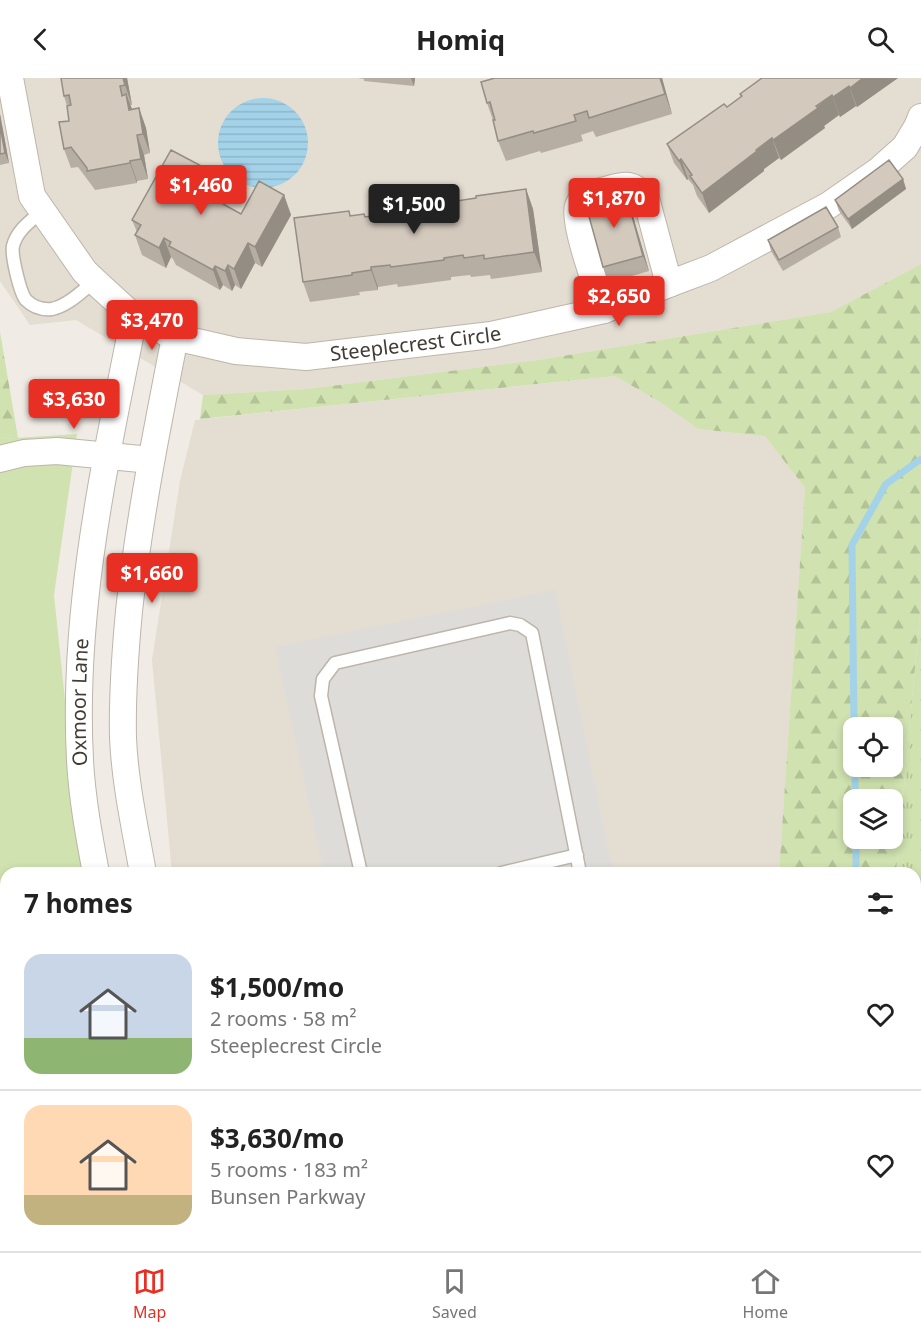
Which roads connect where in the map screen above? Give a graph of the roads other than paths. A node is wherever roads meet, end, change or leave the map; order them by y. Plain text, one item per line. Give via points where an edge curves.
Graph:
1 (10, 78) edge
2 (921, 117) edge
3 (42, 211) junction
4 (95, 281) junction
5 (669, 284) junction
6 (604, 310) junction
7 (134, 317) junction
8 (175, 337) junction
9 (107, 454) junction
10 (0, 459) edge
11 (151, 460) junction
12 (577, 855) junction
13 (95, 867) edge
14 (142, 867) edge
15 (360, 867) edge
16 (526, 867) edge
17 (579, 867) edge

1 - 3 street, Steeplecrest Circle via 32,196
2 - 5 street, Steeplecrest Circle via 905,147 829,204 711,268
3 - 4 street, Steeplecrest Circle
3 - 4 lane via 21,229 12,247 25,299 37,308 52,309
4 - 7 street, Steeplecrest Circle
5 - 6 street, Steeplecrest Circle
5 - 6 street via 646,198 640,190 622,185 592,193 578,206 577,218
6 - 8 street, Steeplecrest Circle via 491,335 306,357 236,351
7 - 8 street, Steeplecrest Circle
7 - 9 street, Oxmoor Lane
8 - 11 street, Oxmoor Lane
9 - 10 street via 40,451
9 - 11 street
9 - 13 street, Oxmoor Lane via 87,577 79,677 83,795
11 - 14 street, Oxmoor Lane via 135,558 123,673 126,775
12 - 15 lane via 532,633 510,623 335,663 323,679 321,696
12 - 16 lane
12 - 17 lane

